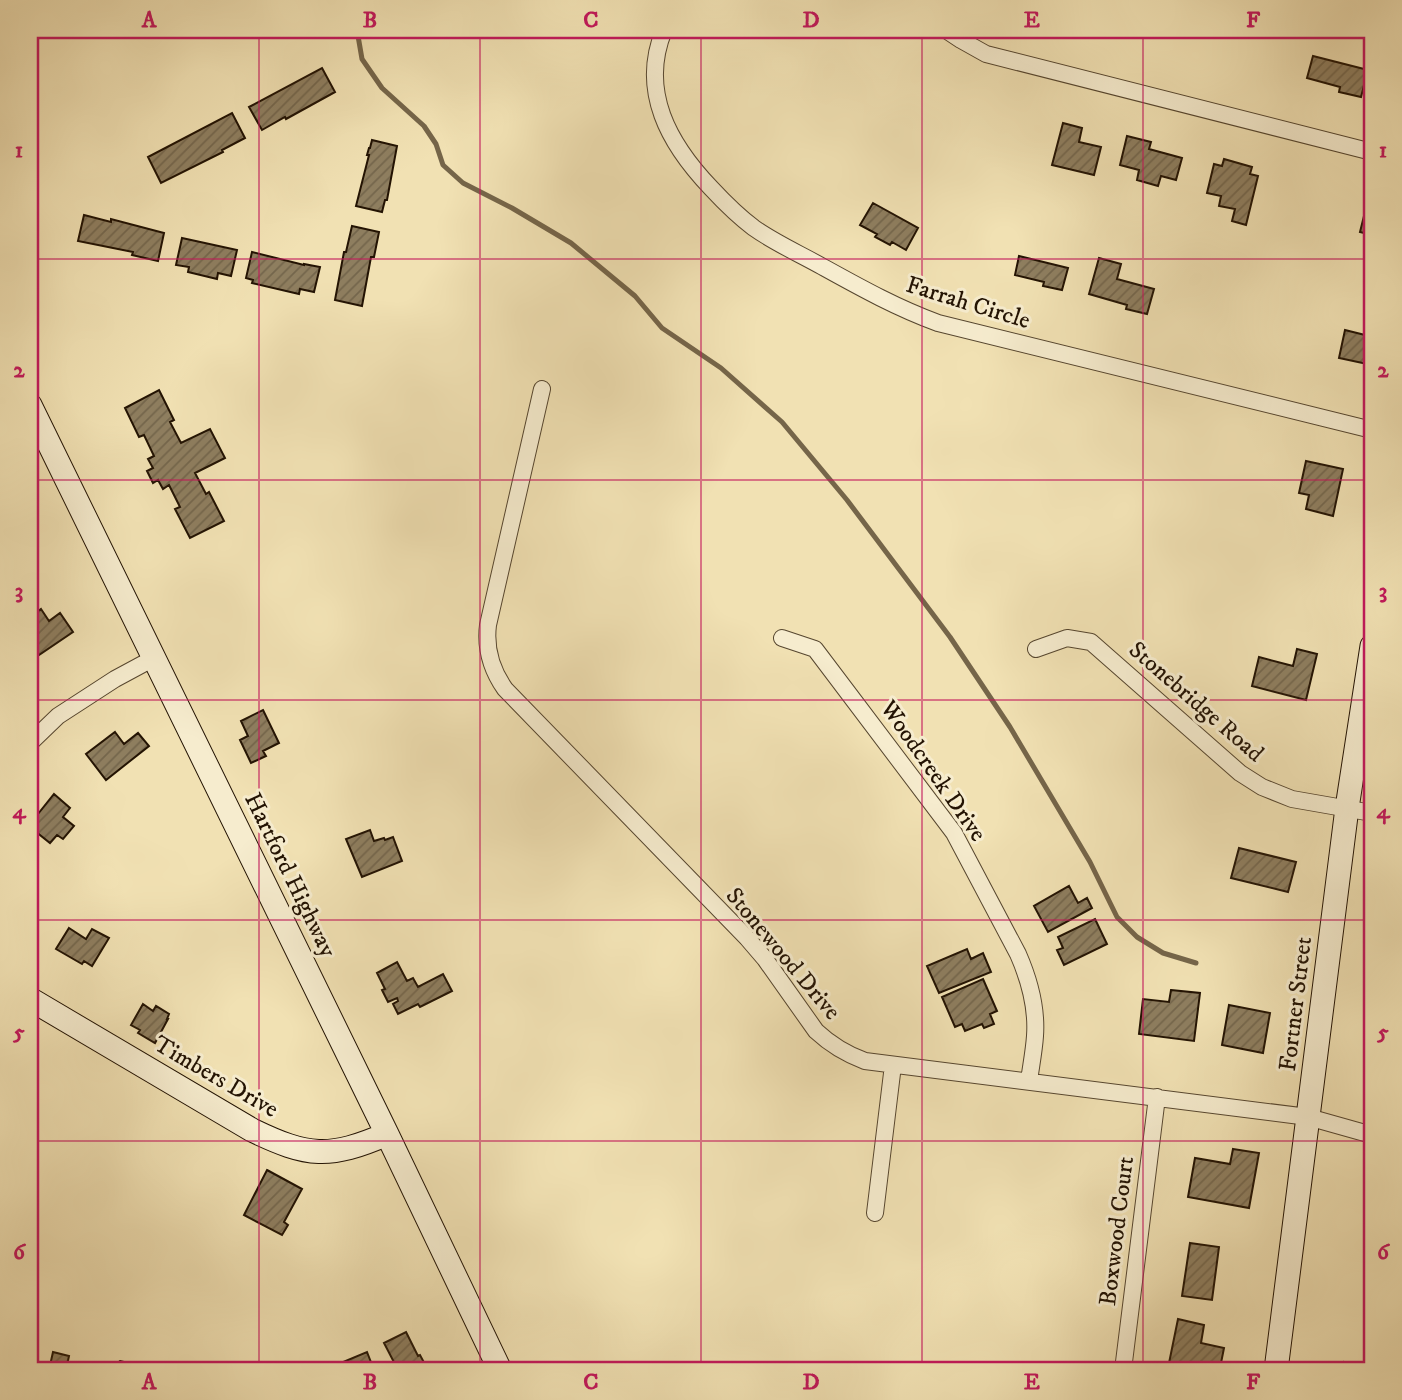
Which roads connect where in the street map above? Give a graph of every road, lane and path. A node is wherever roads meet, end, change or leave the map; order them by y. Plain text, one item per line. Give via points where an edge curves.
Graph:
1 (664, 30) edge
2 (946, 30) edge
3 (1372, 152) edge
4 (542, 389) dead end
5 (30, 405) edge
6 (1372, 430) edge
7 (782, 638) dead end
8 (1372, 646) edge
9 (1036, 649) dead end
10 (154, 658) junction
11 (30, 743) edge
12 (1348, 808) junction
13 (1372, 813) edge
14 (30, 999) edge
15 (893, 1065) junction
16 (1029, 1081) junction
17 (1157, 1097) junction
18 (1308, 1117) junction
19 (387, 1134) junction
20 (1372, 1135) edge
21 (875, 1213) dead end
22 (500, 1370) edge
23 (1123, 1370) edge
24 (1276, 1370) edge

1 - 6 street, Farrah Circle via 656,56 655,89 672,138 691,167 754,228 865,291 938,323
2 - 3 street via 986,54
4 - 15 street, Stonewood Drive via 488,625 493,670 505,689 756,949 816,1031 851,1056
5 - 10 street, Hartford Highway
7 - 16 street, Woodcreek Drive via 815,649 954,833 1027,975 1036,1034
8 - 12 street, Fortner Street
9 - 12 street, Stonebridge Road via 1067,638 1091,642 1240,773 1292,799
10 - 11 street via 58,716
10 - 19 street, Hartford Highway
12 - 13 street, Stonebridge Road
12 - 18 street, Fortner Street
14 - 19 street, Timbers Drive via 281,1144 323,1152 344,1150
15 - 16 street, Stonewood Drive
15 - 21 street
16 - 17 street, Stonewood Drive
17 - 18 street, Stonewood Drive
17 - 23 street, Boxwood Court
18 - 20 street, Stonewood Drive
18 - 24 street, Fortner Street
19 - 22 street, Hartford Highway

